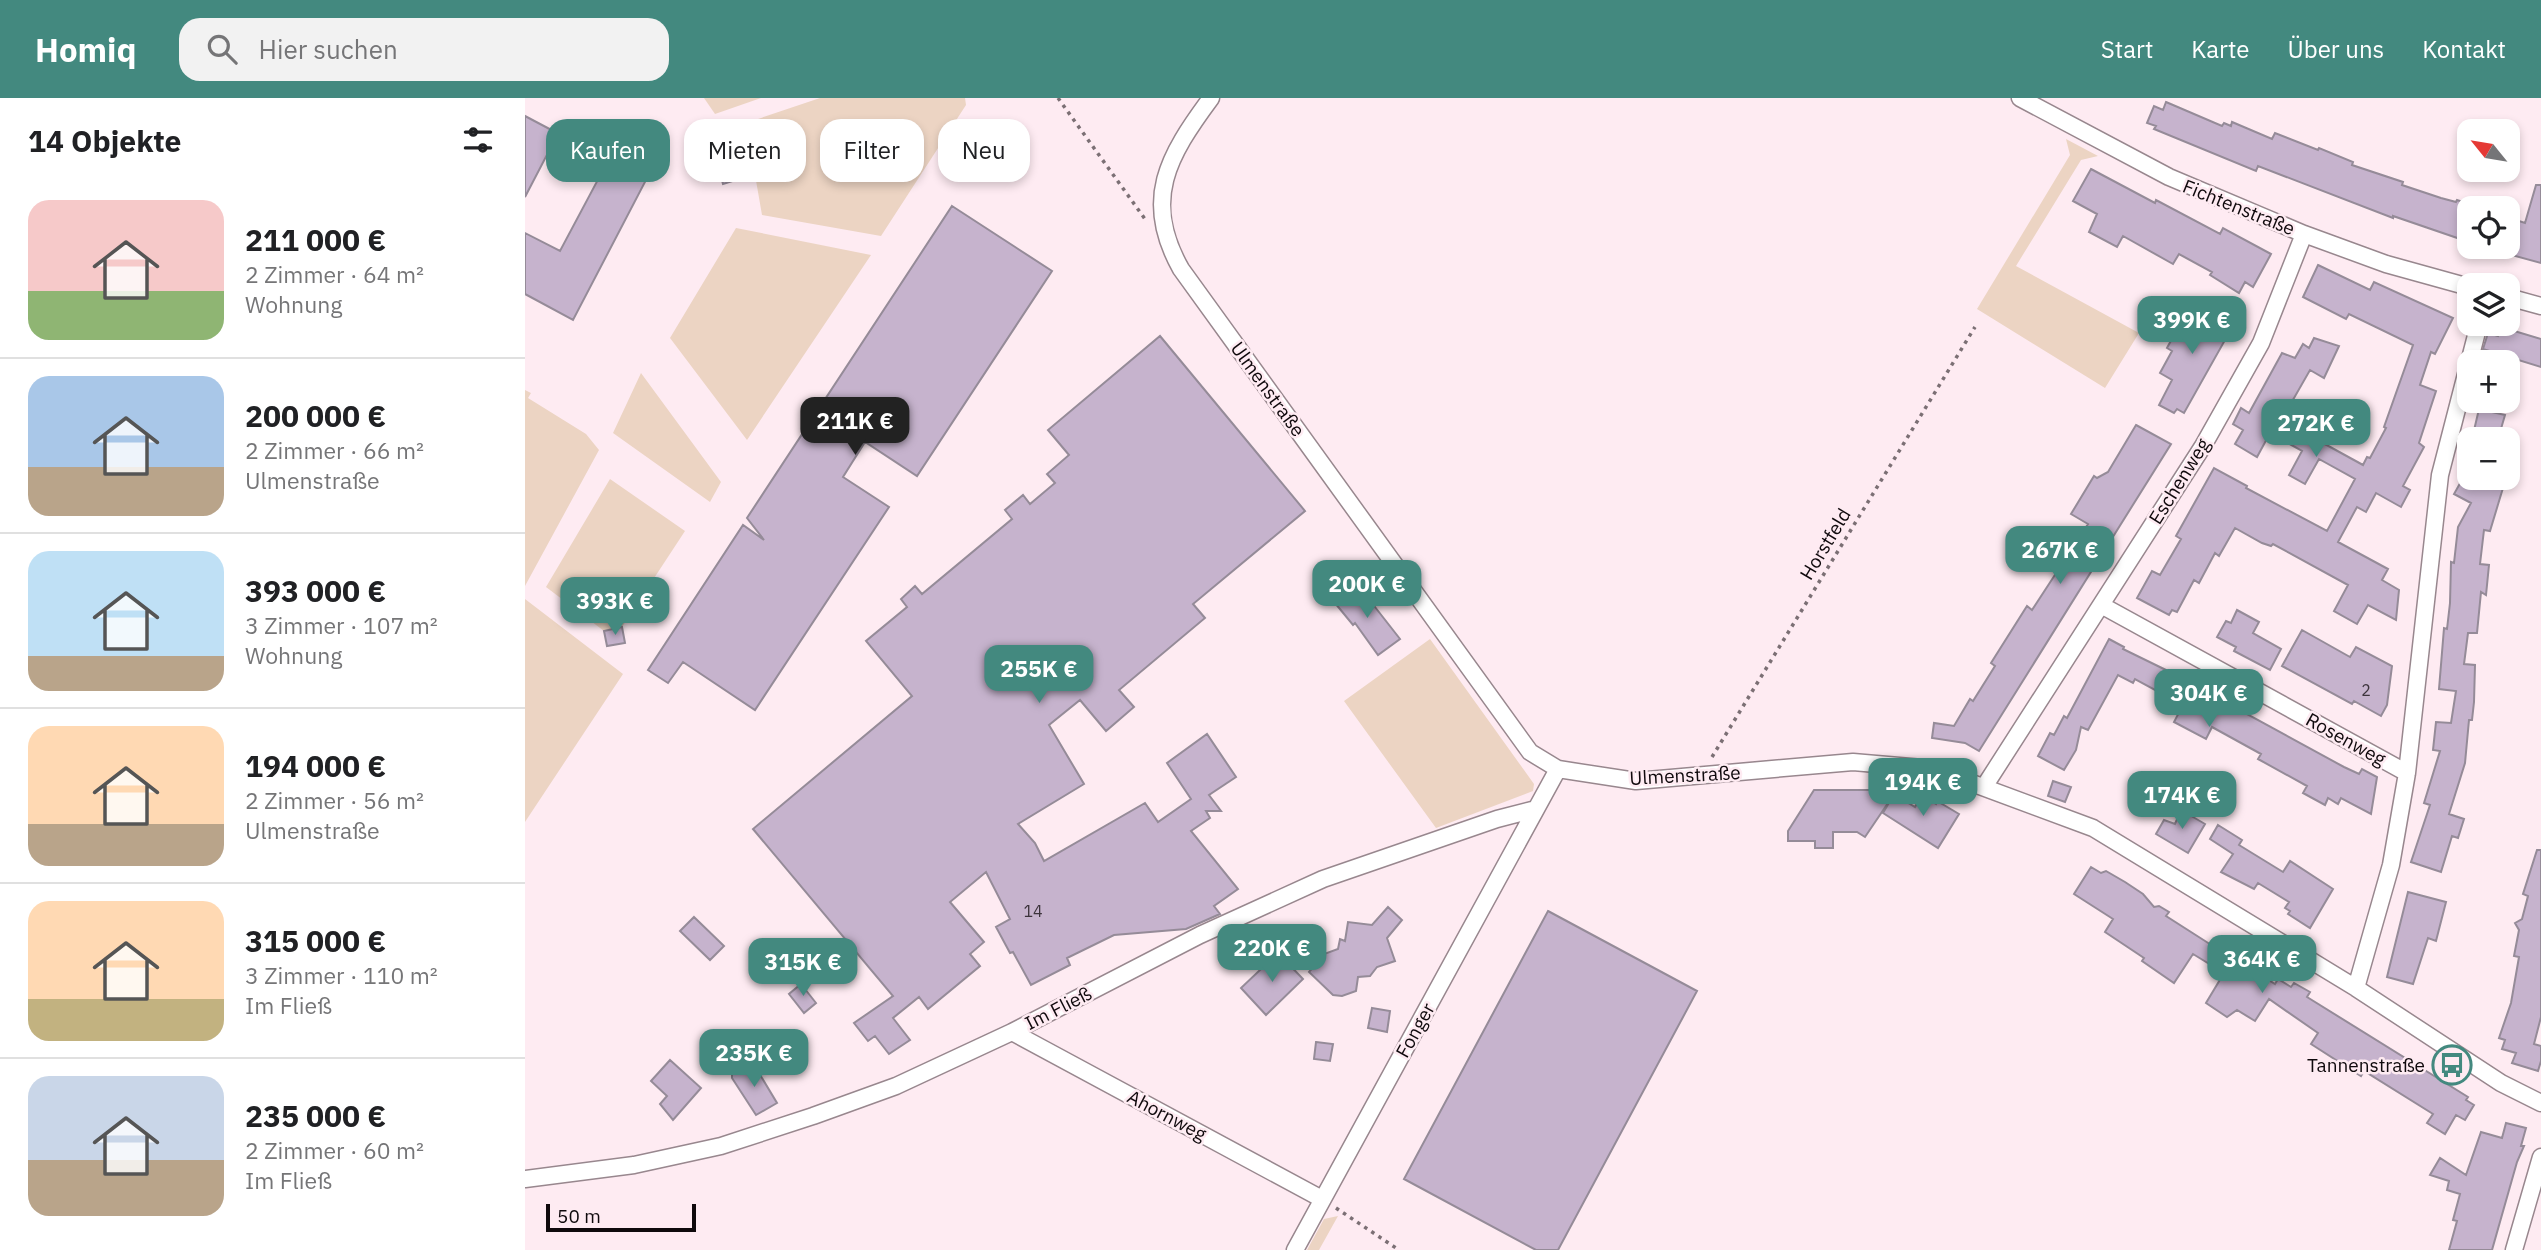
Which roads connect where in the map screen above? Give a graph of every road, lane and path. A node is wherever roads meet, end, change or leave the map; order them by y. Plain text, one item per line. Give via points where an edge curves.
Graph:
1 (1058, 98) edge
2 (1211, 98) edge
3 (2020, 98) edge
4 (1152, 228) dead end
5 (2304, 233) junction
6 (2457, 284) edge
7 (2520, 300) edge
8 (2541, 306) edge
9 (1975, 327) dead end
10 (2476, 336) edge
11 (2101, 605) junction
12 (1558, 769) junction
13 (2407, 773) junction
14 (1700, 777) junction
15 (1984, 787) junction
16 (1537, 810) junction
17 (2356, 988) junction
18 (1012, 1032) junction
19 (2541, 1103) edge
20 (2541, 1157) edge
21 (525, 1179) edge
22 (1322, 1199) junction
23 (1295, 1250) edge
24 (1399, 1250) edge
25 (2514, 1250) edge

1 - 4 path
2 - 12 street, Ulmenstraße via 1181,144 1163,188 1161,217 1173,254 1530,752
3 - 5 street, Fichtenstraße via 2169,177
5 - 6 street, Fichtenstraße via 2386,264
5 - 11 street, Eschenweg via 2261,343 2203,446
7 - 8 street
9 - 14 path, Horstfeld
10 - 13 street via 2440,475
11 - 13 street, Rosenweg
11 - 15 street, Eschenweg
12 - 14 street, Ulmenstraße via 1636,781
12 - 16 street
13 - 17 street via 2391,865
14 - 15 street, Ulmenstraße via 1853,762 1934,769
15 - 17 street, Ulmenstraße via 2093,828
16 - 18 street, Im Fließ via 1497,819 1323,879 1200,935
16 - 22 street, Fonger
17 - 19 street, Ulmenstraße via 2501,1083
18 - 21 street, Im Fließ via 896,1086 721,1146 634,1165
18 - 22 street, Ahornweg
20 - 25 street
22 - 23 street, Fonger
22 - 24 path

